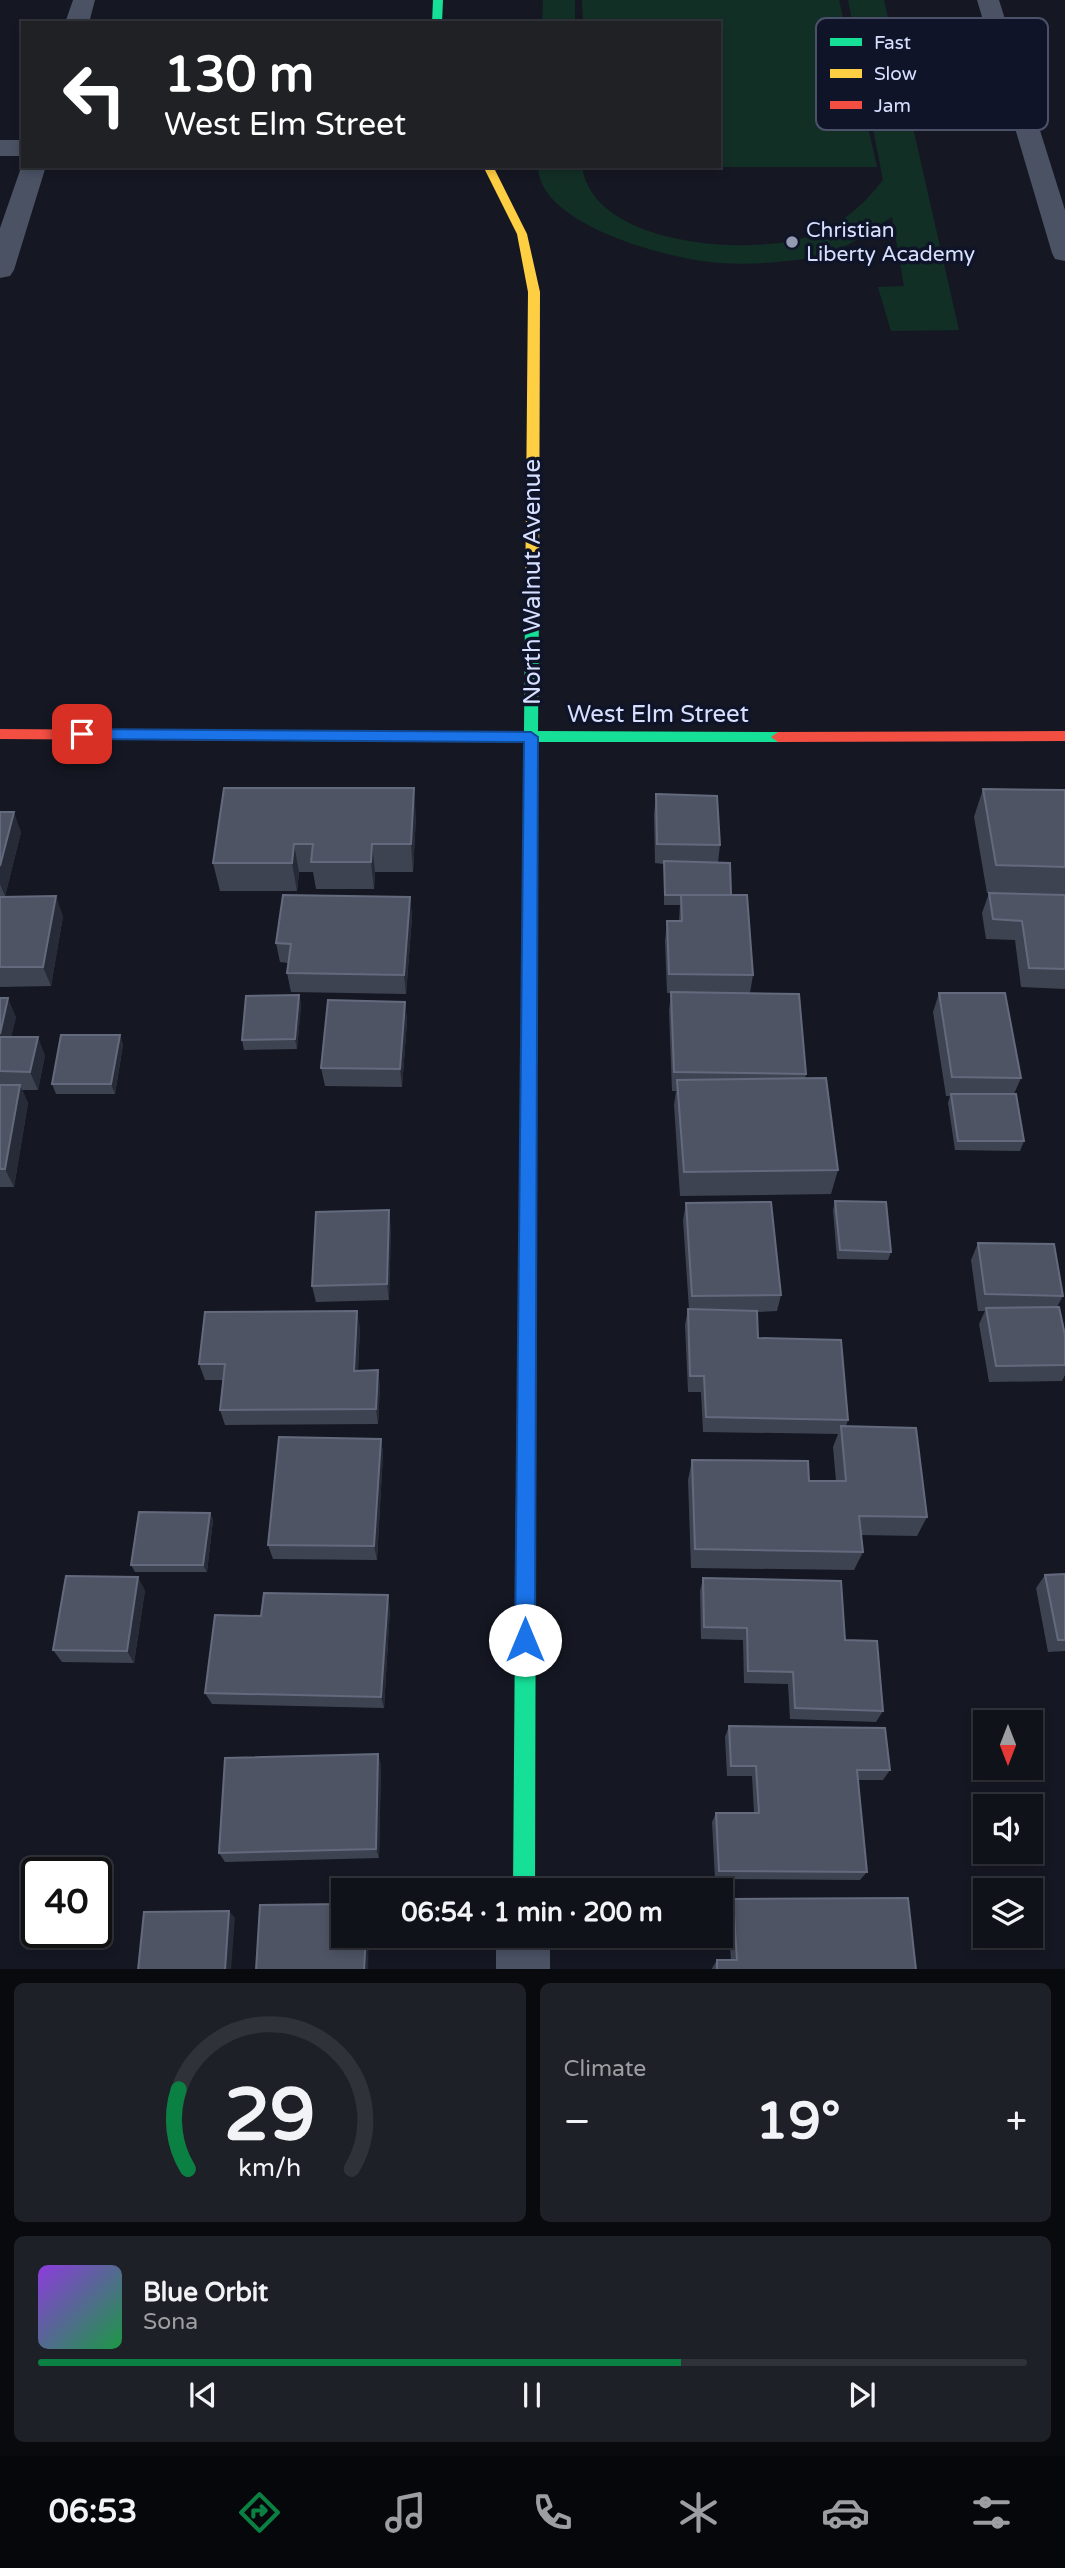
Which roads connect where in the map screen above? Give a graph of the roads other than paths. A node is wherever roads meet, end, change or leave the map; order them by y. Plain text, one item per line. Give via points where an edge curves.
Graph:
1 (84, 0) edge
2 (438, 0) edge
3 (988, 0) edge
4 (995, 18) edge
5 (78, 21) edge
6 (437, 21) edge
7 (1037, 130) edge
8 (0, 148) edge
9 (21, 148) edge
10 (32, 168) edge
11 (489, 168) edge
12 (1065, 253) edge
13 (0, 271) edge
14 (0, 734) edge
15 (1065, 736) edge
16 (531, 737) junction
17 (524, 1878) edge
18 (523, 1948) edge
19 (523, 1969) edge

1 - 5 street
2 - 6 street
3 - 4 street
7 - 12 street
8 - 9 street
10 - 13 street
11 - 16 street, North Walnut Avenue via 522,234 534,292
14 - 16 street, West Elm Street
15 - 16 street, West Elm Street
16 - 17 street, North Walnut Avenue
18 - 19 street

